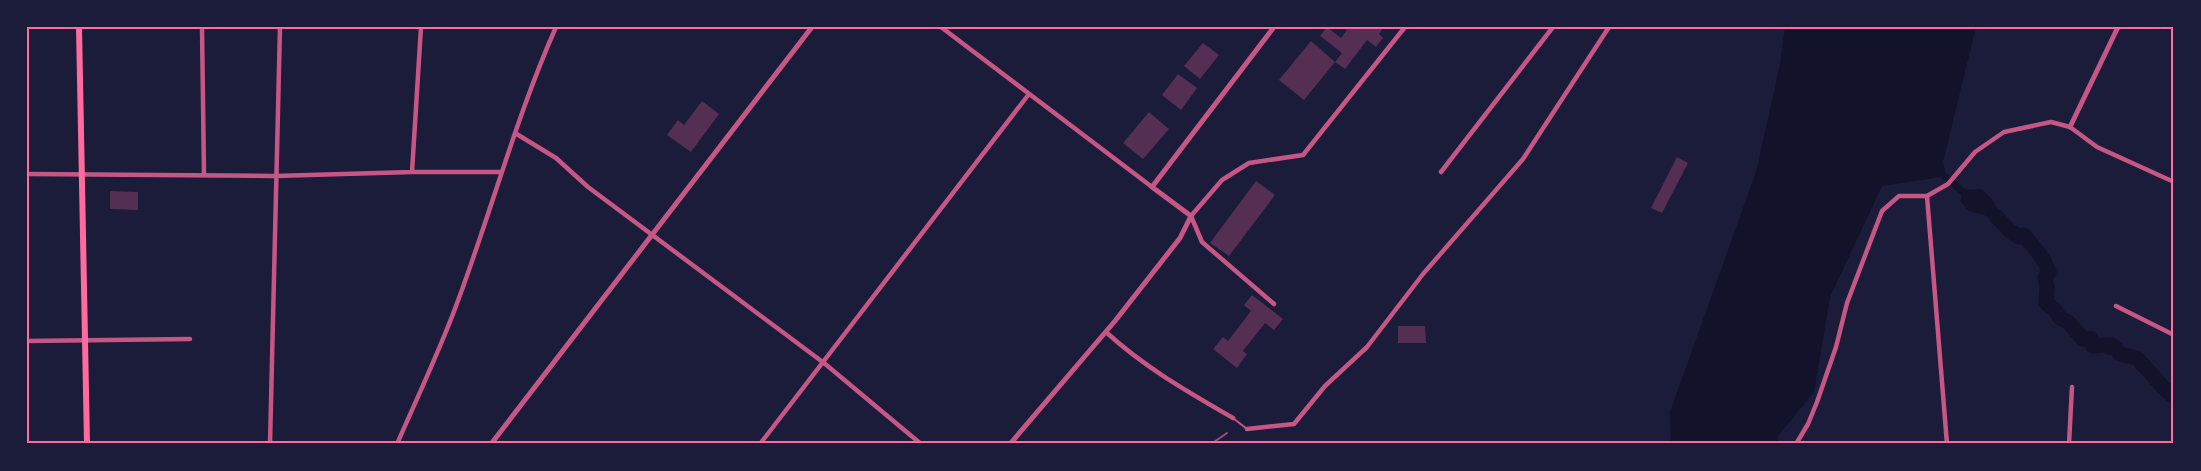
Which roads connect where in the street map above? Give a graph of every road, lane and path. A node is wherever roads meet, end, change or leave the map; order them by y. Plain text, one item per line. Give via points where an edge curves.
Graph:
1 (79, 27) edge
2 (202, 27) edge
3 (280, 27) edge
4 (421, 27) edge
5 (556, 27) edge
6 (812, 27) edge
7 (941, 27) edge
8 (1274, 27) edge
9 (1405, 27) edge
10 (1553, 27) edge
11 (1608, 27) edge
12 (2118, 27) edge
13 (1029, 94) junction
14 (2070, 127) junction
15 (515, 133) junction
16 (412, 172) junction
17 (501, 172) junction
18 (1442, 172) dead end
19 (27, 174) edge
20 (82, 176) junction
21 (204, 176) junction
22 (275, 176) junction
23 (2174, 182) edge
24 (1152, 187) junction
25 (1927, 196) junction
26 (1191, 216) junction
27 (654, 234) junction
28 (1274, 304) dead end
29 (2116, 306) dead end
30 (1106, 332) junction
31 (2174, 334) edge
32 (190, 339) dead end
33 (27, 340) edge
34 (86, 340) junction
35 (824, 363) junction
36 (2072, 387) dead end
37 (1233, 418) joint
38 (1247, 429) joint
39 (87, 444) edge
40 (270, 444) edge
41 (397, 444) edge
42 (491, 444) edge
43 (760, 444) edge
44 (921, 444) edge
45 (1010, 444) edge
46 (1796, 444) edge
47 (1947, 444) edge
48 (2069, 444) edge

1 - 20 main road
2 - 21 street
3 - 22 street
4 - 16 street
5 - 15 street
6 - 27 street
7 - 13 street
8 - 24 street
9 - 26 street via 1303,155 1249,163 1222,180
10 - 18 street
11 - 38 street via 1523,159 1367,347 1325,386 1294,424
12 - 14 street
13 - 24 street
13 - 35 street
14 - 23 street via 2097,147
14 - 25 street via 2051,122 2004,132 1975,152 1947,184
15 - 17 street
15 - 27 street via 556,158 588,187
16 - 17 street
16 - 22 street
17 - 41 street via 456,306
19 - 20 street
20 - 21 street
20 - 34 main road
21 - 22 street
22 - 40 street
24 - 26 street
25 - 46 street via 1899,196 1882,211 1847,303 1817,402
25 - 47 street
26 - 28 street via 1202,242
26 - 30 street via 1180,238
27 - 35 street
27 - 42 street
29 - 31 street
30 - 37 street via 1168,380
30 - 45 street
32 - 34 street
33 - 34 street
34 - 39 main road
35 - 43 street
35 - 44 street
36 - 48 street
37 - 38 lane

